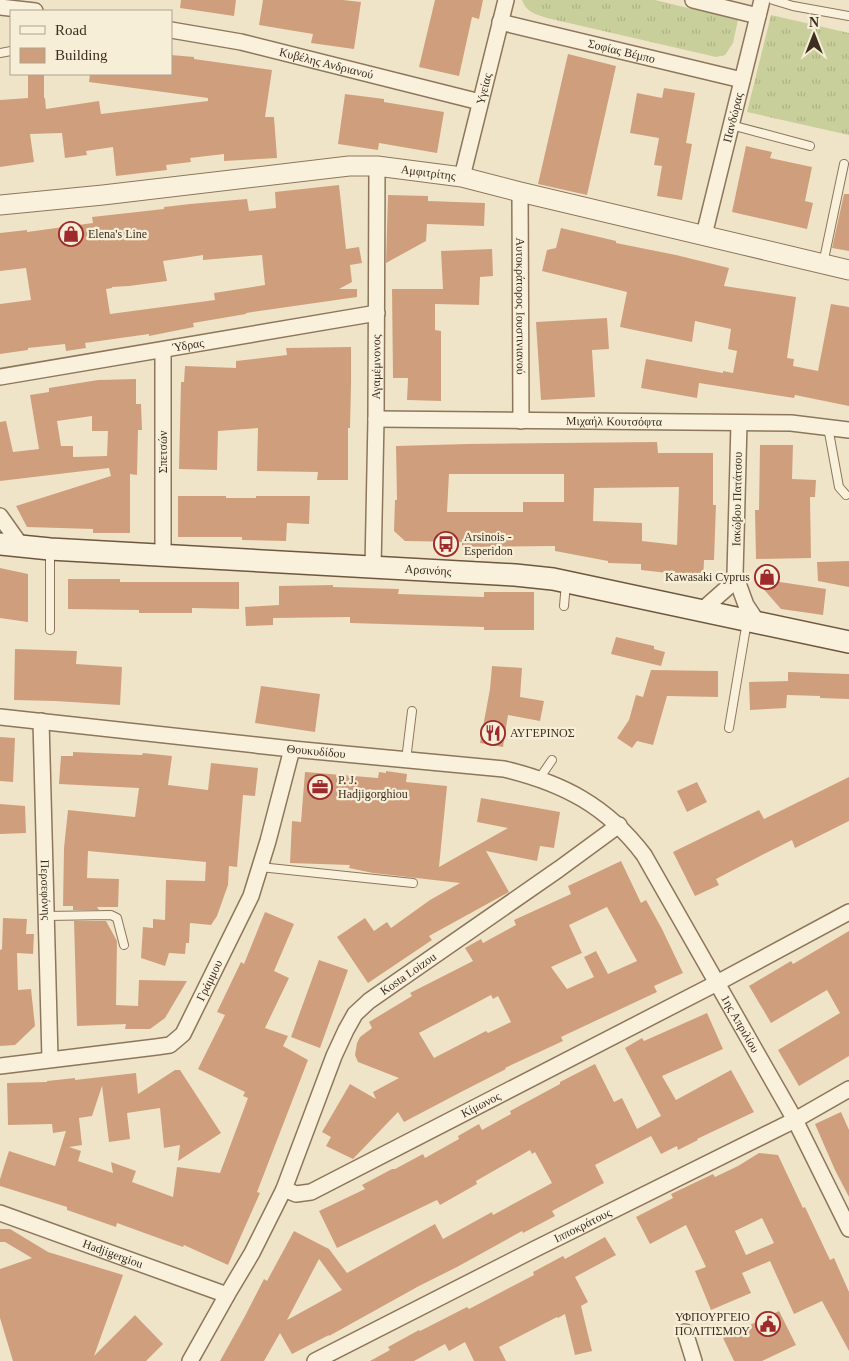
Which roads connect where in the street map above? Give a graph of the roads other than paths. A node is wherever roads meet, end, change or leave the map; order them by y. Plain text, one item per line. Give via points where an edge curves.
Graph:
1 (506, 0) edge
2 (693, 0) edge
3 (762, 0) edge
4 (772, 0) edge
5 (0, 7) edge
6 (26, 10) edge
7 (758, 16) junction
8 (849, 16) edge
9 (500, 22) junction
10 (172, 30) edge
11 (742, 80) junction
12 (480, 102) junction
13 (731, 125) junction
14 (810, 146) dead end
15 (844, 164) dead end
16 (377, 166) junction
17 (462, 176) junction
18 (520, 192) junction
19 (0, 204) edge
20 (704, 235) junction
21 (823, 264) junction
22 (849, 270) edge
23 (377, 313) junction
24 (163, 350) junction
25 (0, 377) edge
26 (376, 419) junction
27 (521, 420) junction
28 (739, 422) junction
29 (828, 427) junction
30 (849, 430) edge
31 (846, 495) dead end
32 (0, 516) edge
33 (0, 544) edge
34 (22, 546) junction
35 (50, 549) junction
36 (163, 555) junction
37 (373, 568) junction
38 (735, 576) junction
39 (566, 581) junction
40 (564, 606) dead end
41 (701, 611) junction
42 (752, 622) junction
43 (50, 630) dead end
44 (849, 642) edge
45 (412, 711) dead end
46 (0, 717) edge
47 (41, 721) junction
48 (729, 728) dead end
49 (292, 748) junction
50 (406, 760) junction
51 (552, 760) dead end
52 (539, 779) junction
53 (619, 825) junction
54 (260, 867) junction
55 (413, 883) dead end
56 (849, 912) edge
57 (46, 916) junction
58 (124, 946) dead end
59 (717, 983) junction
60 (50, 1059) junction
61 (0, 1066) edge
62 (849, 1090) edge
63 (795, 1120) junction
64 (284, 1189) junction
65 (0, 1213) edge
66 (849, 1229) edge
67 (227, 1295) junction
68 (685, 1332) dead end
69 (190, 1361) edge
70 (315, 1361) edge
71 (694, 1361) edge

1 - 9 street, Υγείας
2 - 7 street
3 - 7 street, Πανδώρας
4 - 8 lane
5 - 6 street
7 - 11 street, Πανδώρας
9 - 11 street, Σοφίας Βέμπο
9 - 12 street, Υγείας
10 - 12 street, Κυβέλης Ανδριανού via 241,42
11 - 13 street, Πανδώρας
12 - 17 street, Υγείας
13 - 14 lane
13 - 20 street, Πανδώρας
15 - 21 lane
16 - 17 street, Αμφιτρίτης
16 - 19 street, Αμφιτρίτης via 349,166
16 - 23 street, Αγαμέμνονος
17 - 18 street, Αμφιτρίτης
18 - 20 street, Αμφιτρίτης
18 - 27 street, Αυτοκράτορος Ιουστινιανού
20 - 21 street, Αμφιτρίτης
21 - 22 street, Αμφιτρίτης
23 - 24 street, Ύδρας
23 - 26 street, Αγαμέμνονος
24 - 25 street, Ύδρας
24 - 36 street, Σπετσών
26 - 27 street, Μιχαήλ Κουτσόφτα
26 - 37 street, Αγαμέμνονος
27 - 28 street, Μιχαήλ Κουτσόφτα
28 - 29 street, Μιχαήλ Κουτσόφτα
28 - 38 street, Ιακώβου Πατάτσου
29 - 30 street, Μιχαήλ Κουτσόφτα
29 - 31 lane via 839,487
32 - 34 street
33 - 34 main road, Αρσινόης
34 - 35 main road, Αρσινόης
35 - 36 main road, Αρσινόης
35 - 43 lane
36 - 37 main road, Αρσινόης
37 - 39 main road, Αρσινόης via 515,575
38 - 41 street via 727,588
38 - 42 street, Ιακώβου Πατάτσου
39 - 40 lane
39 - 41 main road, Αρσινόης
41 - 42 main road, Αρσινόης
42 - 44 main road, Αρσινόης
42 - 48 lane
45 - 50 lane
46 - 47 street, Θουκυδίδου
47 - 49 street, Θουκυδίδου
47 - 57 street, Περσεφόνης
49 - 50 street, Θουκυδίδου
49 - 54 street, Γράμμου
50 - 52 street, Θουκυδίδου via 504,769
51 - 52 lane
52 - 53 street, Θουκυδίδου via 591,803
53 - 59 street, 1ης Απριλίου via 644,855
53 - 64 street, Kosta Loizou via 355,1014 334,1056
54 - 55 lane
54 - 60 street, Γράμμου via 251,896 183,1034 170,1045
56 - 59 street, Κίμωνος
57 - 58 lane via 111,915 117,918
57 - 60 street, Περσεφόνης
59 - 63 street, 1ης Απριλίου
59 - 64 street, Κίμωνος via 310,1192 296,1194
60 - 61 street, Γράμμου
62 - 63 street, Ιπποκράτους
63 - 66 street, 1ης Απριλίου
63 - 70 street, Ιπποκράτους
64 - 67 street
65 - 67 street, Hadjigergiou
67 - 69 street
68 - 71 street

